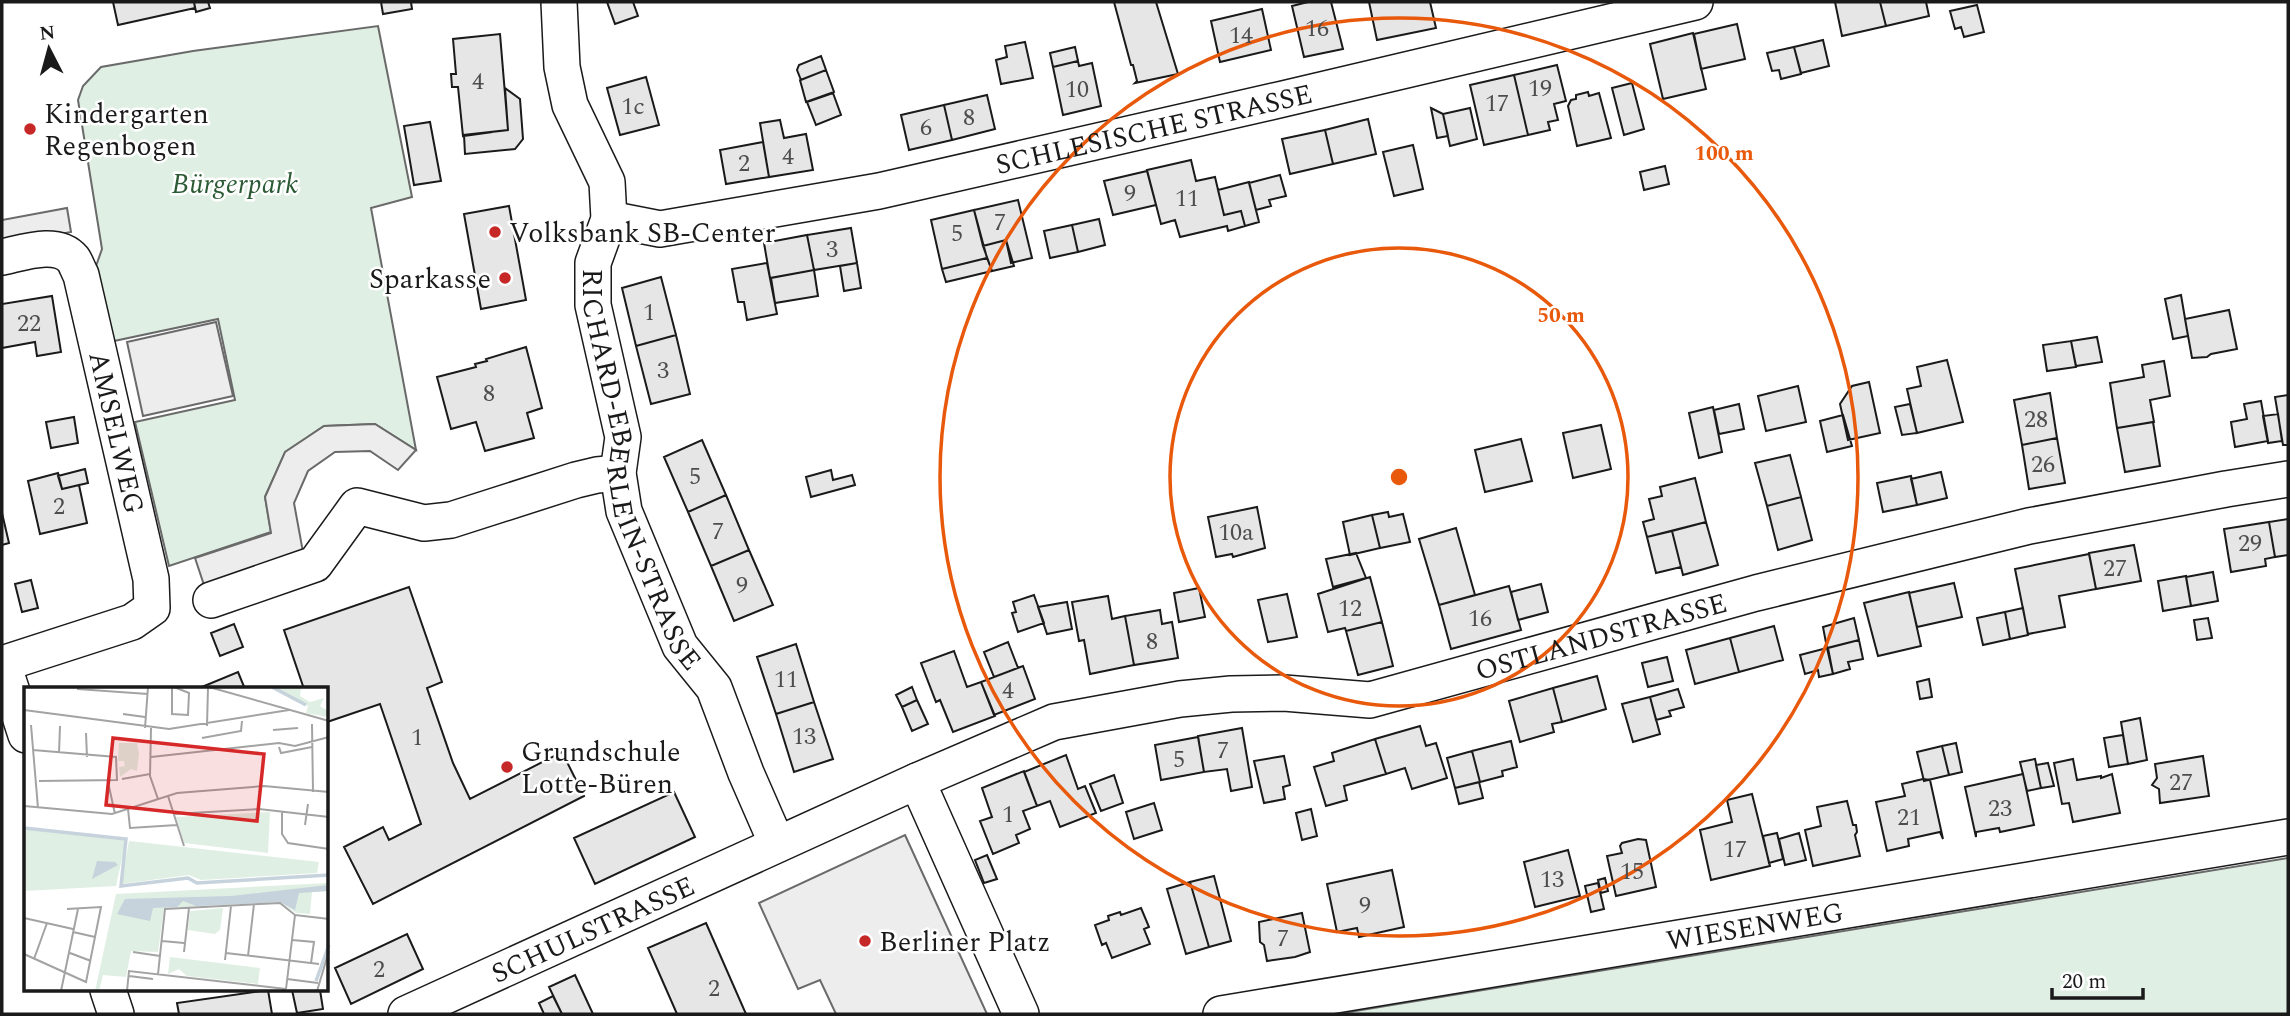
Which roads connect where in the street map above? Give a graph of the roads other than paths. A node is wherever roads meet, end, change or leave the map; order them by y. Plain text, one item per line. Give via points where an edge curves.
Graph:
1 (559, 2) edge
2 (1695, 2) edge
3 (609, 219) junction
4 (2, 257) edge
5 (618, 473) junction
6 (2288, 480) edge
7 (211, 600) dead end
8 (3, 664) edge
9 (24, 729) edge
10 (917, 781) junction
11 (2288, 837) edge
12 (777, 844) junction
13 (109, 992) edge
14 (116, 1014) edge
15 (406, 1014) edge
16 (1021, 1014) edge
17 (1221, 1014) edge

1 - 3 street, RICHARD-EBERLEIN-STRASSE via 562,67 570,105 607,182
2 - 3 street, SCHLESISCHE STRASSE via 878,191 660,229
3 - 5 street, RICHARD-EBERLEIN-STRASSE via 593,263 593,305 623,437
4 - 8 street, AMSELWEG via 58,250 73,259 80,275 151,579 152,608 132,622
5 - 7 street via 576,480 451,520 424,523 356,506 315,564
5 - 12 street, RICHARD-EBERLEIN-STRASSE via 624,511 680,646 714,688
6 - 10 street, OSTLANDSTRASSE via 2029,526 1756,593 1370,700 1231,694 1054,722
8 - 9 street
10 - 12 street
10 - 16 street
11 - 17 street, WIESENWEG
12 - 15 street, SCHULSTRASSE
13 - 14 street

